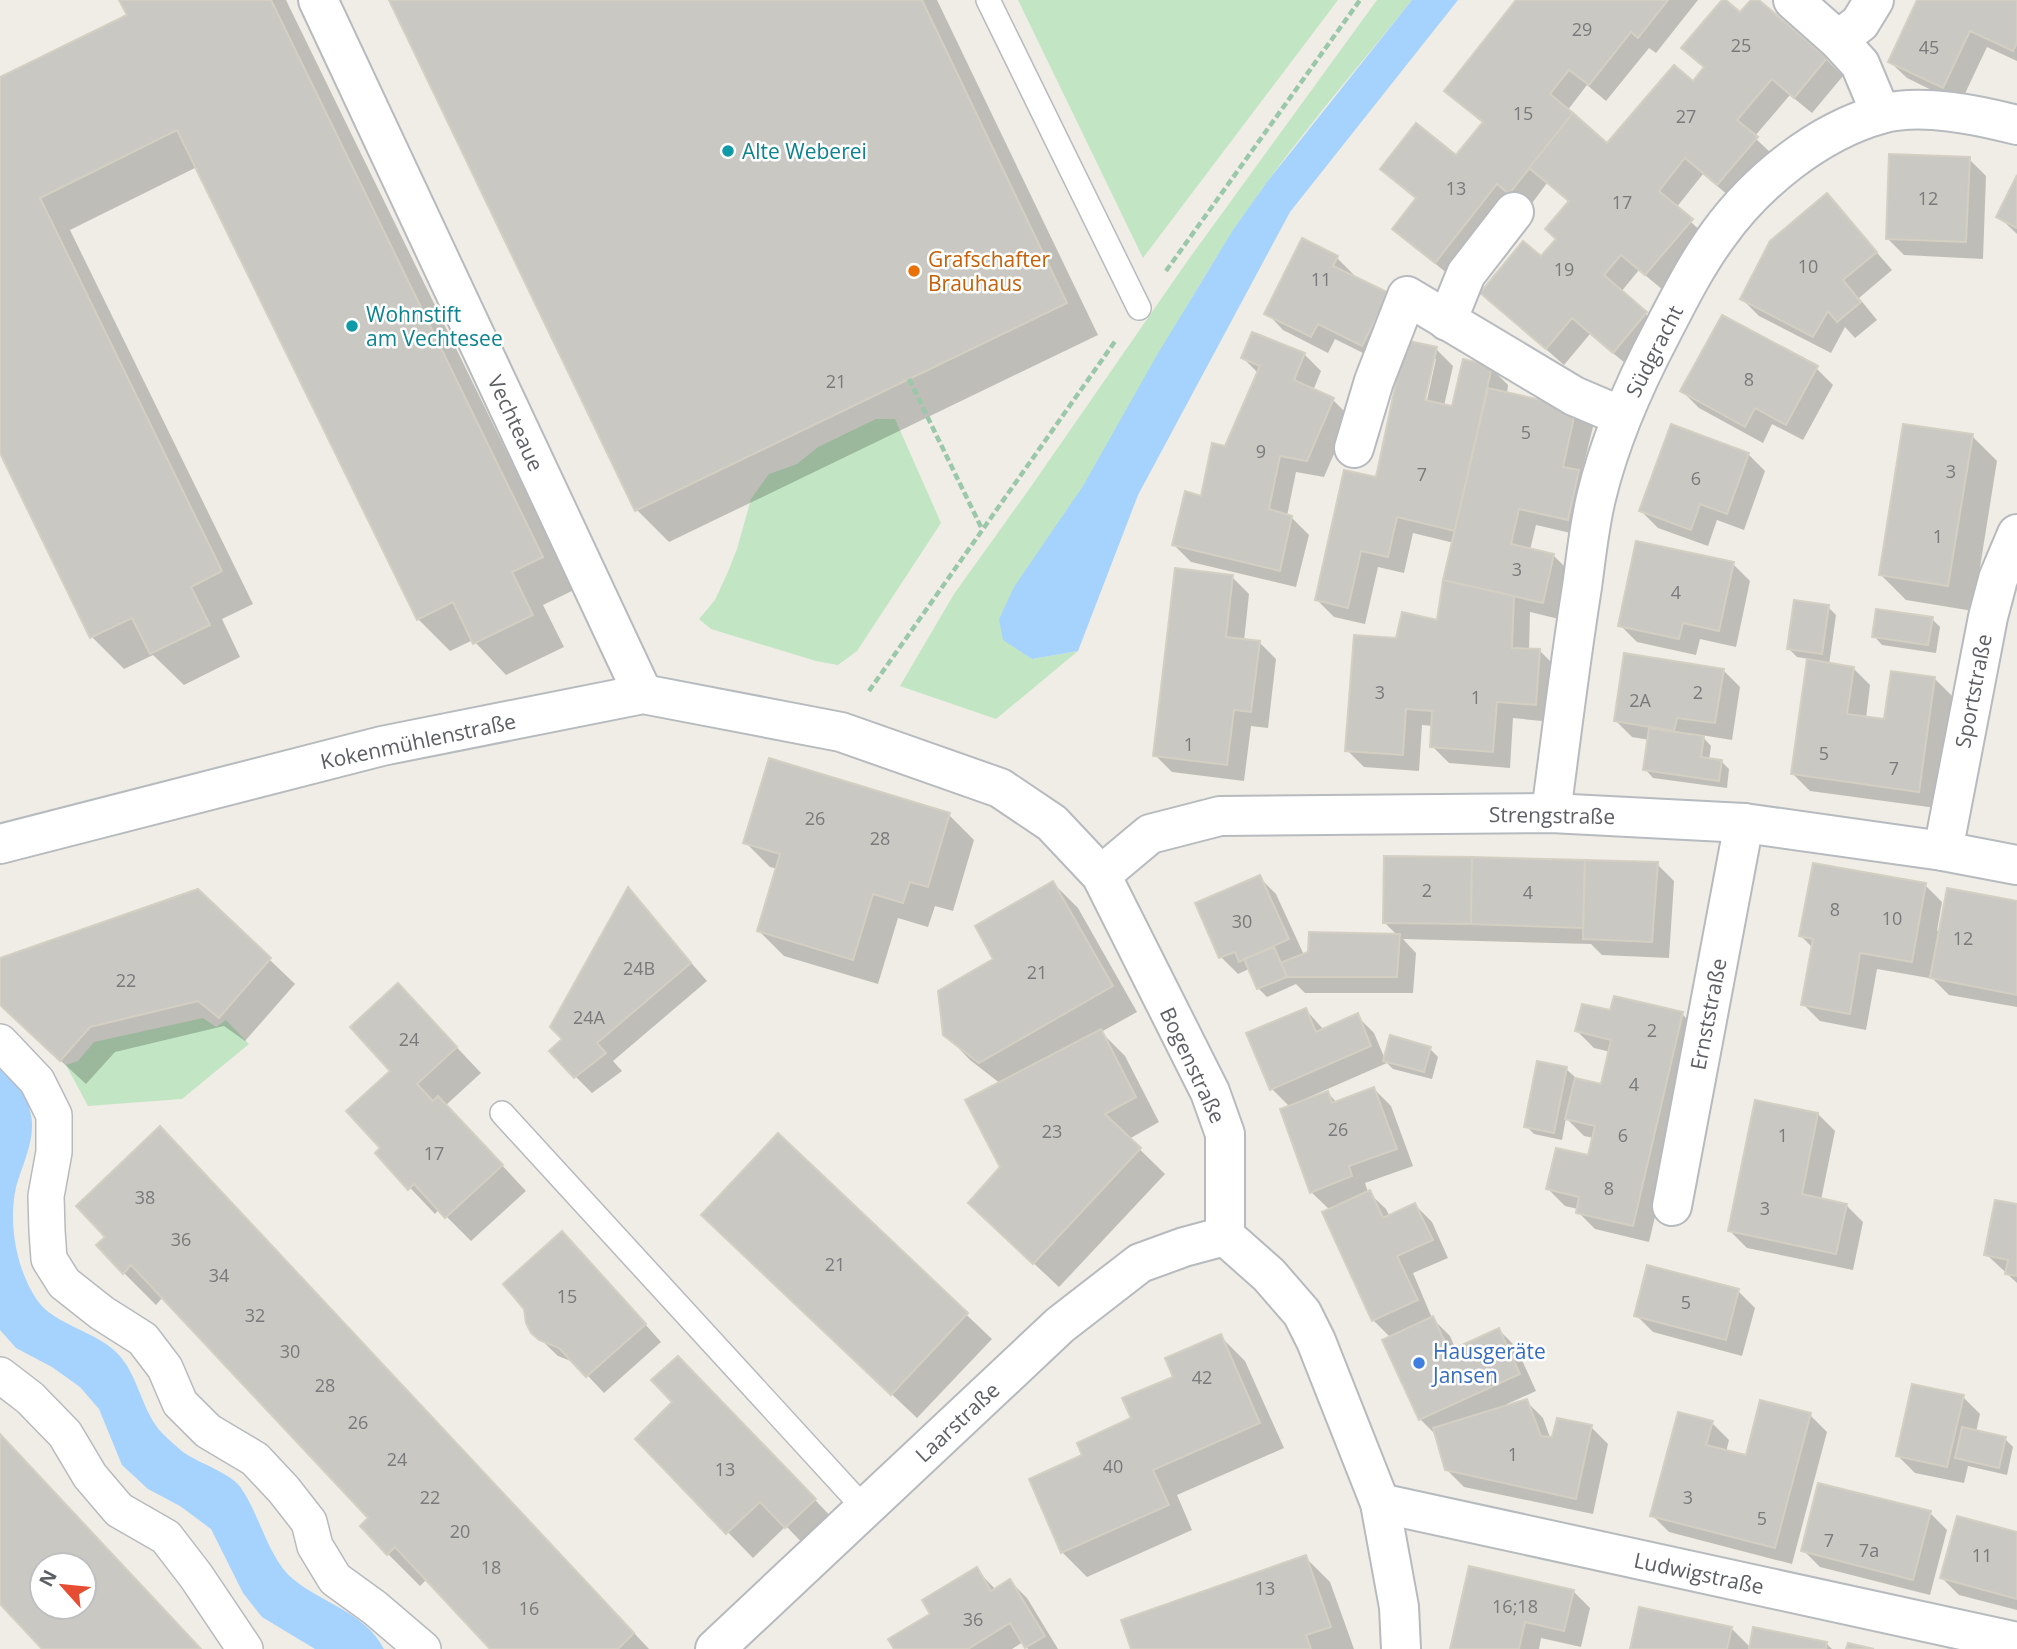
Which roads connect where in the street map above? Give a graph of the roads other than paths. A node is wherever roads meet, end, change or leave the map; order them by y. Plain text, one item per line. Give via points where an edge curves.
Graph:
1 (318, 0) edge
2 (988, 0) edge
3 (1793, 0) edge
4 (1874, 0) edge
5 (1838, 40) junction
6 (1881, 114) junction
7 (2017, 125) edge
8 (1514, 212) dead end
9 (1139, 309) road end
10 (1447, 321) junction
11 (1620, 416) junction
12 (1354, 448) dead end
13 (2017, 534) edge
14 (643, 694) junction
15 (841, 732) joint
16 (1551, 813) junction
17 (1744, 823) junction
18 (0, 844) edge
19 (1943, 851) junction
20 (2017, 865) edge
21 (1101, 876) junction
22 (0, 1042) edge
23 (502, 1113) dead end
24 (1672, 1206) dead end
25 (1225, 1236) junction
26 (0, 1375) edge
27 (1380, 1503) junction
28 (865, 1509) junction
29 (2017, 1642) edge
30 (245, 1649) edge
31 (423, 1649) edge
32 (715, 1649) edge
33 (1401, 1649) edge

1 - 14 street, Vechteaue
2 - 9 lane
3 - 5 street
4 - 5 street via 1860,23
5 - 6 street via 1860,64
6 - 7 street, Südgracht via 1945,111
6 - 11 street, Südgracht via 1835,133 1789,162 1718,235
8 - 10 street via 1466,274
10 - 11 street via 1574,396
10 - 12 street via 1407,296 1374,380
11 - 16 street, Südgracht via 1595,499
13 - 19 street, Sportstraße via 1988,617
14 - 15 street, Kokenmühlenstraße
14 - 18 street, Kokenmühlenstraße via 382,746
15 - 21 street, Bogenstraße via 1000,788 1052,823
16 - 17 street, Strengstraße
16 - 21 street, Strengstraße via 1220,816 1150,834
17 - 19 street, Strengstraße
17 - 24 street, Ernststraße
19 - 20 street, Strengstraße
21 - 25 street, Bogenstraße via 1210,1092 1224,1134
22 - 31 street via 37,1081 54,1115 47,1231 50,1259 64,1283 143,1339 165,1368 180,1403 208,1431 255,1459 284,1490 309,1522 315,1546 335,1579
23 - 28 lane
25 - 27 street via 1269,1275 1302,1313
25 - 28 street, Laarstraße via 1140,1263 1060,1325
26 - 30 street via 65,1434 90,1476 119,1510 166,1537
27 - 29 street, Ludwigstraße
27 - 33 street via 1399,1607
28 - 32 street, Laarstraße

